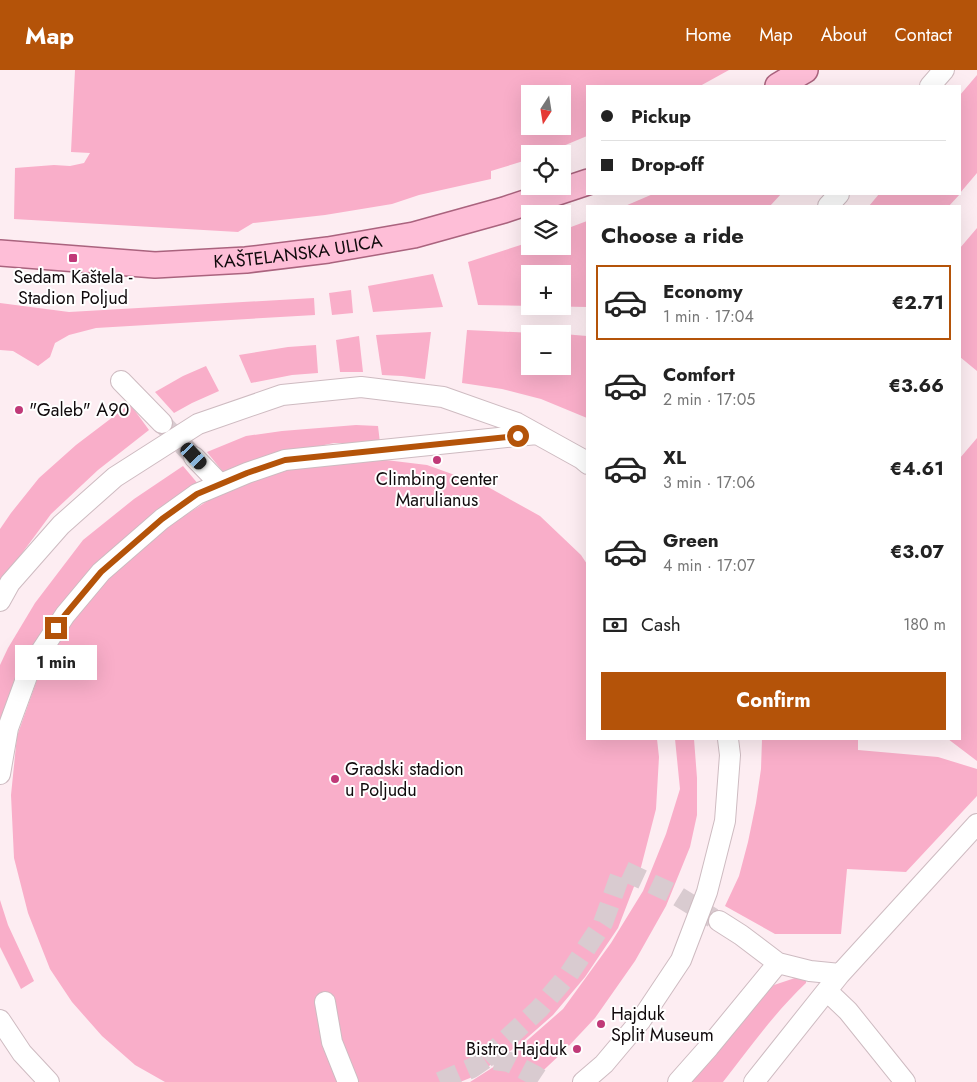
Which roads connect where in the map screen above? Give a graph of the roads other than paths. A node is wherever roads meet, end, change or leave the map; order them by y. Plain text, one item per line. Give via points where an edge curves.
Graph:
1 (805, 70) edge
2 (944, 70) edge
3 (780, 85) edge
4 (931, 85) edge
5 (586, 183) edge
6 (838, 195) edge
7 (829, 205) edge
8 (0, 253) edge
9 (122, 380) dead end
10 (162, 423) tunnel mouth
11 (537, 434) junction
12 (194, 456) tunnel mouth
13 (586, 462) edge
14 (220, 484) junction
15 (0, 601) edge
16 (728, 740) edge
17 (0, 774) edge
18 (977, 824) edge
19 (719, 921) tunnel mouth
20 (778, 963) junction
21 (840, 974) junction
22 (826, 991) junction
23 (325, 1002) dead end
24 (0, 1020) edge
25 (49, 1082) edge
26 (348, 1082) edge
27 (583, 1082) edge
28 (678, 1082) edge
29 (754, 1082) edge
30 (905, 1082) edge

1 - 3 main road
2 - 4 street
5 - 8 main road, KAŠTELANSKA ULICA via 414,235 246,260 155,265
6 - 7 street
9 - 10 street
11 - 13 street
11 - 14 street via 285,460
11 - 15 street via 517,423 444,397 361,387 282,396 198,424 115,477 61,525 10,583
12 - 14 street
14 - 17 street via 197,494 162,519 101,572 65,615 30,668 8,728
16 - 27 street via 725,821 707,892 681,960 641,1020 604,1064
18 - 21 street
19 - 20 street
20 - 21 street
20 - 28 street
21 - 22 street
22 - 29 street
22 - 30 street via 848,1011
23 - 26 street via 332,1042
24 - 25 street via 22,1053

